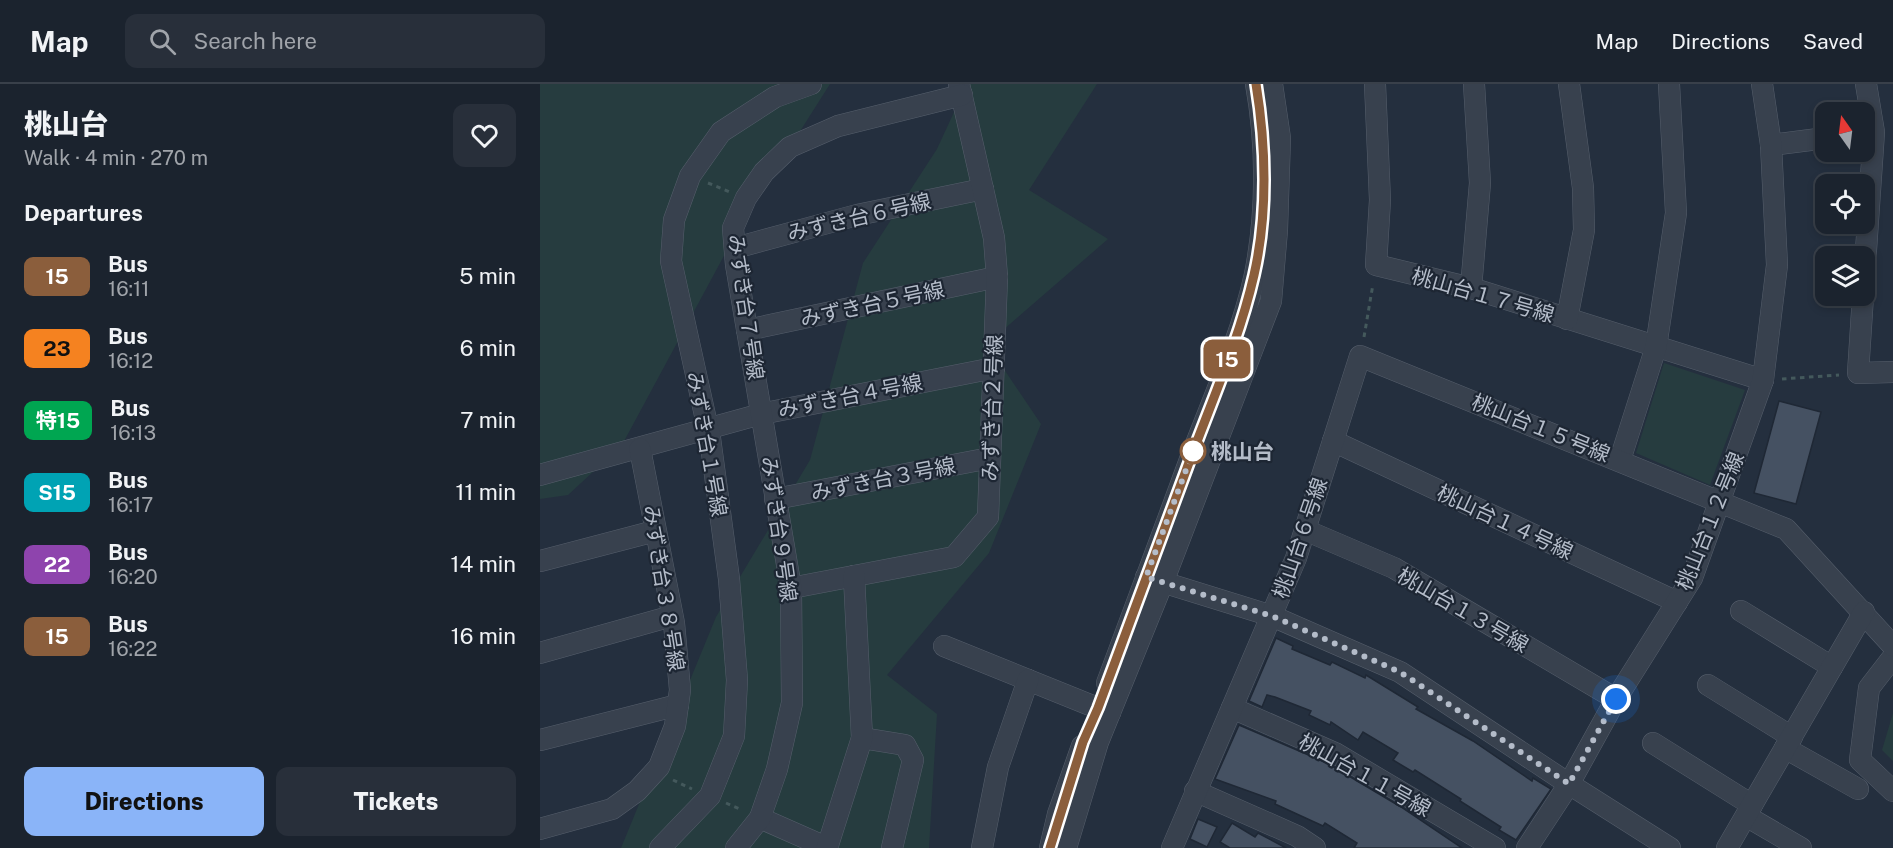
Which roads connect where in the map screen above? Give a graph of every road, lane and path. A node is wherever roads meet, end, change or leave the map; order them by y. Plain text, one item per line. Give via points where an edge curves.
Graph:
1 (811, 84) edge
2 (1256, 84) edge
3 (1272, 84) edge
4 (1375, 84) edge
5 (1474, 84) edge
6 (1569, 84) edge
7 (1669, 84) edge
8 (1762, 84) edge
9 (1866, 84) edge
10 (960, 89) edge
11 (1877, 132) edge
12 (1815, 139) edge
13 (1771, 145) junction
14 (690, 176) junction
15 (983, 189) junction
16 (746, 198) junction
17 (1867, 246) edge
18 (735, 248) junction
19 (1376, 265) junction
20 (997, 277) junction
21 (1471, 288) junction
22 (1862, 306) edge
23 (1567, 319) junction
24 (747, 330) junction
25 (1656, 347) junction
26 (1360, 356) junction
27 (994, 368) junction
28 (1893, 372) edge
29 (1858, 374) junction
30 (1763, 380) junction
31 (761, 414) junction
32 (708, 430) junction
33 (1333, 441) junction
34 (640, 449) junction
35 (990, 458) junction
36 (1620, 460) junction
37 (540, 475) edge
38 (776, 499) junction
39 (1721, 502) junction
40 (1305, 530) junction
41 (655, 531) junction
42 (540, 561) edge
43 (854, 576) junction
44 (1155, 579) junction
45 (791, 588) junction
46 (1677, 602) junction
47 (1741, 611) dead end
48 (672, 616) junction
49 (1272, 616) junction
50 (1871, 619) junction
51 (944, 646) dead end
52 (1893, 646) edge
53 (540, 652) edge
54 (1893, 657) edge
55 (1832, 667) junction
56 (1028, 680) junction
57 (1708, 685) dead end
58 (1616, 699) junction
59 (678, 705) junction
60 (1232, 708) junction
61 (1104, 710) junction
62 (862, 738) junction
63 (540, 740) edge
64 (1653, 743) dead end
65 (1788, 743) junction
66 (655, 772) junction
67 (1569, 784) junction
68 (1858, 789) dead end
69 (1195, 791) junction
70 (1893, 791) edge
71 (710, 796) junction
72 (1749, 810) junction
73 (760, 818) junction
74 (540, 829) edge
75 (660, 848) edge
76 (736, 848) edge
77 (827, 848) edge
78 (892, 848) edge
79 (982, 848) edge
80 (1050, 848) edge
81 (1066, 848) edge
82 (1172, 848) edge
83 (1315, 848) edge
84 (1495, 848) edge
85 (1527, 848) edge
86 (1670, 848) edge
87 (1727, 848) edge
88 (1800, 848) edge

1 - 14 street, みずき台１号線 via 775,97 721,132
2 - 44 street via 1263,122 1263,167 1255,274
3 - 44 street via 1280,138 1278,230 1271,301
4 - 19 street via 1380,200
5 - 21 street via 1480,183
6 - 23 street via 1583,188 1584,230
7 - 25 street via 1676,213
8 - 13 street, 桃山台１２号線
9 - 11 street
10 - 15 street, みずき台２号線
10 - 16 street, みずき台７号線 via 838,126 790,147 764,172
11 - 17 street
12 - 13 street
13 - 30 street, 桃山台１２号線 via 1777,265
14 - 16 path
14 - 32 street, みずき台１号線 via 674,220 671,261
15 - 18 street, みずき台６号線 via 857,215
15 - 20 street, みずき台２号線 via 994,238
16 - 18 street, みずき台７号線 via 733,228
18 - 24 street, みずき台７号線
19 - 21 street, 桃山台１７号線
19 - 26 path
20 - 24 street, みずき台５号線
20 - 27 street, みずき台２号線
21 - 23 street, 桃山台１７号線
22 - 29 street
23 - 25 street, 桃山台１７号線
24 - 31 street, みずき台７号線
25 - 30 street, 桃山台１７号線
25 - 36 street
26 - 33 street, 桃山台６号線
26 - 36 street, 桃山台１５号線
27 - 31 street, みずき台４号線
27 - 35 street, みずき台２号線
28 - 29 street
29 - 30 path
30 - 39 street, 桃山台１２号線
31 - 32 street, みずき台４号線
31 - 38 street, みずき台９号線
32 - 34 street, みずき台４号線
32 - 71 street, みずき台１号線 via 729,579 738,680 734,736
33 - 40 street, 桃山台６号線
33 - 46 street, 桃山台１４号線
34 - 37 street, みずき台４号線
34 - 41 street, みずき台３８号線
35 - 38 street, みずき台３号線
35 - 43 street, みずき台２号線 via 988,517 954,557
36 - 39 street, 桃山台１５号線
38 - 45 street, みずき台９号線
39 - 46 street, 桃山台１２号線 via 1692,578
39 - 50 street, 桃山台１５号線 via 1786,529
40 - 49 street, 桃山台６号線
40 - 58 street, 桃山台１３号線 via 1394,568
41 - 42 street
41 - 48 street, みずき台３８号線
43 - 45 street, みずき台２号線
43 - 62 street
44 - 49 street
44 - 61 street
45 - 73 street, みずき台９号線 via 792,703 777,769
46 - 58 street, 桃山台１２号線
47 - 55 street
48 - 53 street
48 - 59 street, みずき台３８号線 via 680,690
49 - 60 street, 桃山台６号線
49 - 67 street via 1400,672
50 - 52 street, 桃山台１５号線
50 - 55 street
51 - 56 street
54 - 70 street via 1869,688 1860,760
55 - 65 street
56 - 61 street
56 - 79 street via 998,767
57 - 65 street
58 - 67 street, 桃山台１２号線
59 - 63 street
59 - 66 street, みずき台３８号線 via 675,726
60 - 69 street, 桃山台６号線
60 - 84 street, 桃山台１１号線 via 1335,753
61 - 80 street via 1062,804
61 - 81 street
62 - 77 street
62 - 78 street via 905,745 913,760
64 - 72 street
65 - 68 street
65 - 72 street
66 - 71 path
66 - 74 street, みずき台３８号線 via 612,809
67 - 85 street, 桃山台１２号線
67 - 86 street
69 - 82 street, 桃山台６号線
69 - 83 street via 1297,836
71 - 73 path
71 - 75 street, みずき台１号線
72 - 87 street
72 - 88 street
73 - 76 street, みずき台９号線
73 - 77 street

